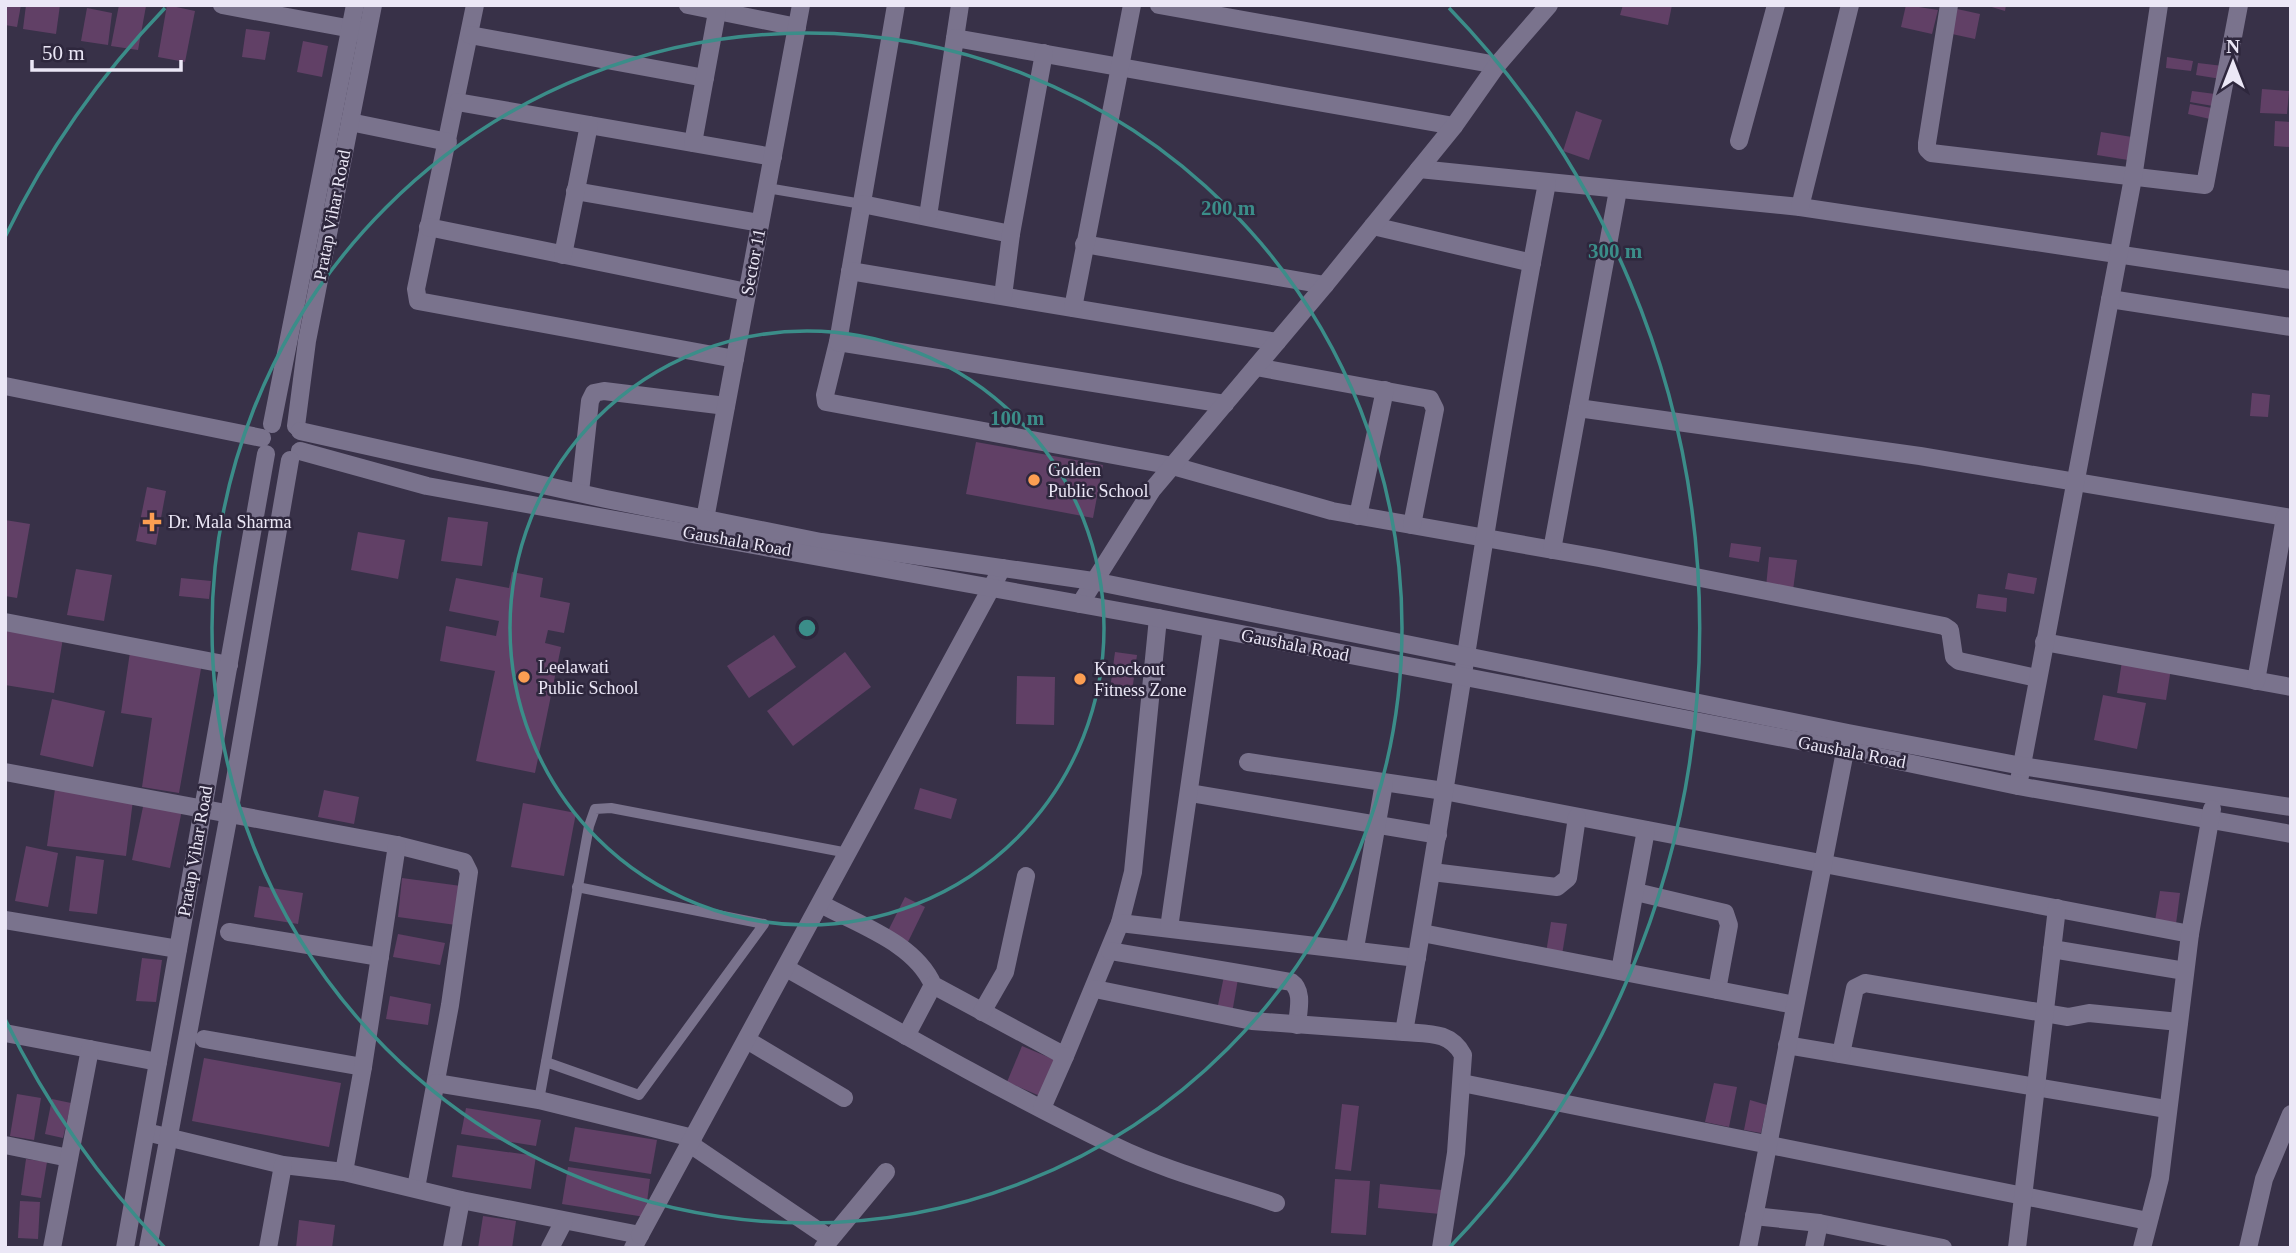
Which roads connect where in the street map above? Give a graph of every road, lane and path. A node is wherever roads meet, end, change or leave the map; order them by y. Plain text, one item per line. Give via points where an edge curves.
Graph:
1 (222, 5) edge
2 (355, 5) edge
3 (373, 5) edge
4 (475, 5) edge
5 (688, 5) edge
6 (801, 5) edge
7 (896, 5) edge
8 (960, 5) edge
9 (1132, 5) edge
10 (1158, 5) edge
11 (1549, 5) edge
12 (1776, 5) edge
13 (1850, 5) edge
14 (1949, 5) edge
15 (2159, 5) edge
16 (2239, 5) edge
17 (717, 12) junction
18 (797, 27) junction
19 (359, 30) junction
20 (470, 35) junction
21 (955, 38) junction
22 (1044, 53) junction
23 (1497, 65) junction
24 (1122, 66) junction
25 (705, 78) junction
26 (457, 102) junction
27 (350, 122) junction
28 (589, 125) junction
29 (1454, 126) junction
30 (1738, 141) dead end
31 (448, 142) junction
32 (693, 143) junction
33 (773, 157) junction
34 (1419, 169) junction
35 (2133, 178) junction
36 (1547, 183) junction
37 (767, 188) junction
38 (1618, 190) junction
39 (575, 191) junction
40 (862, 204) junction
41 (1800, 207) junction
42 (928, 216) junction
43 (760, 223) junction
44 (1373, 226) junction
45 (428, 227) junction
46 (1011, 234) junction
47 (1084, 244) junction
48 (563, 255) junction
49 (2118, 255) junction
50 (1532, 263) junction
51 (850, 271) junction
52 (2291, 280) edge
53 (1325, 285) junction
54 (745, 292) junction
55 (1003, 296) junction
56 (2109, 299) junction
57 (1073, 308) junction
58 (2291, 327) edge
59 (838, 342) junction
60 (1277, 342) junction
61 (735, 359) junction
62 (1256, 367) junction
63 (5, 386) edge
64 (1385, 390) junction
65 (1225, 404) junction
66 (726, 407) junction
67 (1578, 408) junction
68 (298, 429) junction
69 (267, 438) junction
70 (295, 455) junction
71 (1173, 466) junction
72 (2074, 480) junction
73 (580, 492) junction
74 (1359, 516) junction
75 (2288, 517) edge
76 (705, 519) junction
77 (1412, 525) junction
78 (1483, 538) junction
79 (1552, 550) junction
80 (1002, 568) junction
81 (1093, 582) junction
82 (992, 587) junction
83 (1080, 604) junction
84 (1158, 618) junction
85 (5, 622) edge
86 (1212, 629) junction
87 (2044, 642) junction
88 (1468, 659) junction
89 (229, 665) junction
90 (1464, 678) junction
91 (2037, 678) junction
92 (2256, 681) junction
93 (2291, 687) edge
94 (1847, 741) junction
95 (1248, 762) dead end
96 (2022, 766) junction
97 (5, 772) edge
98 (1384, 783) junction
99 (2018, 786) junction
100 (1444, 792) junction
101 (1189, 793) junction
102 (2214, 795) junction
103 (2291, 807) edge
104 (203, 808) junction
105 (229, 814) junction
106 (1577, 817) junction
107 (2210, 820) junction
108 (1375, 824) junction
109 (1646, 830) junction
110 (2291, 834) edge
111 (1438, 835) junction
112 (397, 845) junction
113 (848, 853) junction
114 (1824, 864) junction
115 (1432, 872) junction
116 (1026, 877) dead end
117 (578, 887) junction
118 (1636, 892) junction
119 (821, 904) junction
120 (2057, 908) junction
121 (5, 920) edge
122 (1120, 923) junction
123 (1169, 928) junction
124 (229, 932) dead end
125 (1422, 933) junction
126 (2190, 933) junction
127 (1355, 948) junction
128 (178, 949) junction
129 (2052, 949) junction
130 (1110, 951) junction
131 (380, 957) junction
132 (1417, 958) junction
133 (786, 968) junction
134 (1620, 971) junction
135 (2185, 971) junction
136 (933, 985) junction
137 (1095, 989) junction
138 (1717, 990) junction
139 (1795, 1005) junction
140 (982, 1012) junction
141 (2044, 1014) junction
142 (2179, 1022) junction
143 (1297, 1025) junction
144 (1404, 1032) junction
145 (5, 1033) edge
146 (906, 1036) junction
147 (204, 1039) dead end
148 (747, 1040) junction
149 (1787, 1045) junction
150 (90, 1049) junction
151 (1841, 1055) junction
152 (1065, 1056) junction
153 (159, 1062) junction
154 (546, 1062) junction
155 (363, 1067) junction
156 (436, 1083) junction
157 (1462, 1083) junction
158 (2035, 1087) junction
159 (844, 1098) dead end
160 (539, 1100) junction
161 (1042, 1108) junction
162 (2167, 1109) junction
163 (2291, 1114) edge
164 (146, 1132) junction
165 (167, 1137) junction
166 (692, 1141) junction
167 (1768, 1143) junction
168 (5, 1145) edge
169 (69, 1158) junction
170 (283, 1165) junction
171 (344, 1172) junction
172 (886, 1172) dead end
173 (416, 1188) junction
174 (2023, 1196) junction
175 (461, 1200) junction
176 (1276, 1203) dead end
177 (1754, 1216) junction
178 (564, 1221) junction
179 (2148, 1221) junction
180 (1819, 1223) junction
181 (636, 1242) edge
182 (826, 1243) edge
183 (52, 1248) edge
184 (125, 1248) edge
185 (148, 1248) edge
186 (268, 1248) edge
187 (452, 1248) edge
188 (550, 1248) edge
189 (1441, 1248) edge
190 (1748, 1248) edge
191 (1814, 1248) edge
192 (1943, 1248) edge
193 (2017, 1248) edge
194 (2142, 1248) edge
195 (2248, 1248) edge

1 - 19 street
2 - 19 street, Pratap Vihar Road
3 - 19 street, Pratap Vihar Road
4 - 20 street
5 - 17 street
6 - 18 street, Sector 11
7 - 40 street
8 - 21 street
9 - 24 street
10 - 23 street
11 - 23 street
12 - 30 street
13 - 41 street
14 - 35 street via 1927,149 1938,155
15 - 35 street
16 - 35 street via 2205,185
17 - 18 street
17 - 25 street
18 - 33 street, Sector 11
19 - 27 street, Pratap Vihar Road
19 - 69 street, Pratap Vihar Road
20 - 25 street
20 - 26 street
21 - 22 street
21 - 42 street
22 - 24 street
22 - 46 street
23 - 29 street
24 - 29 street
24 - 47 street
25 - 32 street
26 - 28 street
26 - 31 street
27 - 31 street
27 - 68 street, Pratap Vihar Road via 307,341
28 - 32 street
28 - 39 street
29 - 34 street
31 - 45 street
32 - 33 street
33 - 37 street, Sector 11
34 - 36 street
34 - 44 street
35 - 49 street
36 - 38 street
36 - 50 street
37 - 40 lane
37 - 43 street, Sector 11
38 - 41 street
38 - 67 street
39 - 43 street
39 - 48 street
40 - 42 street
40 - 51 street
41 - 49 street
42 - 46 street
43 - 54 street, Sector 11
44 - 50 street
44 - 53 street
45 - 48 street
45 - 61 street via 415,289 421,303
46 - 55 street
47 - 53 street
47 - 57 street
48 - 54 street
49 - 52 street
49 - 56 street
50 - 78 street
51 - 55 street
51 - 59 street
53 - 60 street
54 - 61 street, Sector 11
55 - 57 street
56 - 58 street
56 - 72 street
57 - 60 street
59 - 65 street
59 - 71 street via 825,395 832,405
60 - 62 street
61 - 66 street, Sector 11
62 - 64 street
62 - 65 street
63 - 69 street
64 - 74 street
64 - 77 street via 1430,399 1435,409
65 - 71 street
66 - 73 street via 594,393
66 - 76 street, Sector 11
67 - 72 street
67 - 79 street
68 - 69 street via 284,421
68 - 70 street, Pratap Vihar Road via 303,438
68 - 73 street, Gaushala Road
69 - 70 street via 277,461
69 - 89 street, Pratap Vihar Road
70 - 82 street, Gaushala Road via 426,486
70 - 105 street, Pratap Vihar Road
71 - 74 street
71 - 81 street
72 - 75 street
72 - 87 street
73 - 76 street, Gaushala Road
74 - 77 street
75 - 92 street
76 - 80 street, Gaushala Road via 821,542
77 - 78 street
78 - 79 street
78 - 88 street
79 - 91 street via 1944,626 1950,630 1954,657 1959,661
80 - 81 street, Gaushala Road
80 - 82 street
81 - 83 street
81 - 88 street, Gaushala Road
82 - 83 street, Gaushala Road
82 - 113 street
83 - 84 street, Gaushala Road
84 - 86 street, Gaushala Road
84 - 122 street via 1133,872
85 - 89 street
86 - 90 street, Gaushala Road
86 - 101 street
87 - 91 street
87 - 92 street
88 - 90 street
88 - 94 street, Gaushala Road
89 - 104 street, Pratap Vihar Road
90 - 94 street, Gaushala Road
90 - 100 street
91 - 96 street
92 - 93 street
94 - 96 street, Gaushala Road
94 - 99 street, Gaushala Road
94 - 114 street
95 - 98 street
96 - 99 street
96 - 102 street, Gaushala Road
97 - 104 street
98 - 100 street
98 - 108 street
99 - 107 street, Gaushala Road
100 - 106 street
100 - 111 street
101 - 108 street
101 - 123 street
102 - 103 street, Gaushala Road
102 - 107 street
104 - 105 street
104 - 128 street, Pratap Vihar Road
105 - 112 street
105 - 165 street, Pratap Vihar Road
106 - 109 street
106 - 115 street via 1568,878 1557,887
107 - 110 street, Gaushala Road
107 - 126 street
108 - 111 street
108 - 127 street
109 - 114 street
109 - 118 street
111 - 115 street
112 - 131 street
112 - 156 street via 459,859 469,872
113 - 117 lane via 599,807 591,818
113 - 119 street
114 - 120 street
114 - 139 street
115 - 125 street
116 - 140 street via 1006,972
117 - 154 lane
117 - 154 lane via 764,924 639,1095
118 - 134 street
118 - 138 street via 1725,913 1730,925
119 - 133 street
119 - 136 street via 909,952 926,967
120 - 126 street
120 - 129 street
121 - 128 street
122 - 123 street
122 - 130 street
123 - 127 street
124 - 131 street
125 - 132 street
125 - 134 street
126 - 135 street
127 - 132 street
128 - 153 street, Pratap Vihar Road
129 - 135 street
129 - 141 street
130 - 137 street
130 - 143 street via 1291,982 1299,993
131 - 155 street
132 - 144 street
133 - 146 street
133 - 148 street
134 - 138 street
135 - 142 street
136 - 140 street
136 - 146 street
137 - 143 street via 1198,1011
137 - 152 street
138 - 139 street
139 - 149 street
140 - 152 street
141 - 142 street via 2068,1017 2089,1013
141 - 151 street via 1859,984
141 - 158 street
142 - 162 street
143 - 144 street
144 - 157 street via 1444,1036 1457,1043 1463,1055
145 - 150 street
146 - 161 street
147 - 155 street
148 - 159 street
148 - 166 street
149 - 151 street
149 - 167 street
150 - 153 street
150 - 169 street
151 - 158 street
152 - 161 street
153 - 164 street, Pratap Vihar Road
154 - 160 lane
155 - 171 street
156 - 160 street
156 - 173 street
157 - 167 street
157 - 189 street
158 - 162 street
158 - 174 street
160 - 166 street
161 - 176 street via 1116,1147
162 - 179 street via 2160,1178
163 - 195 street via 2264,1179
164 - 165 street
164 - 184 street, Pratap Vihar Road
165 - 170 street
165 - 185 street, Pratap Vihar Road
166 - 181 street
166 - 182 street
167 - 174 street
167 - 177 street
168 - 169 street
169 - 183 street
170 - 171 street
170 - 186 street
171 - 173 street
172 - 182 street
173 - 175 street
174 - 179 street
174 - 193 street
175 - 178 street
175 - 187 street
177 - 180 street
177 - 190 street
178 - 181 street
178 - 188 street
179 - 194 street
180 - 191 street
180 - 192 street

